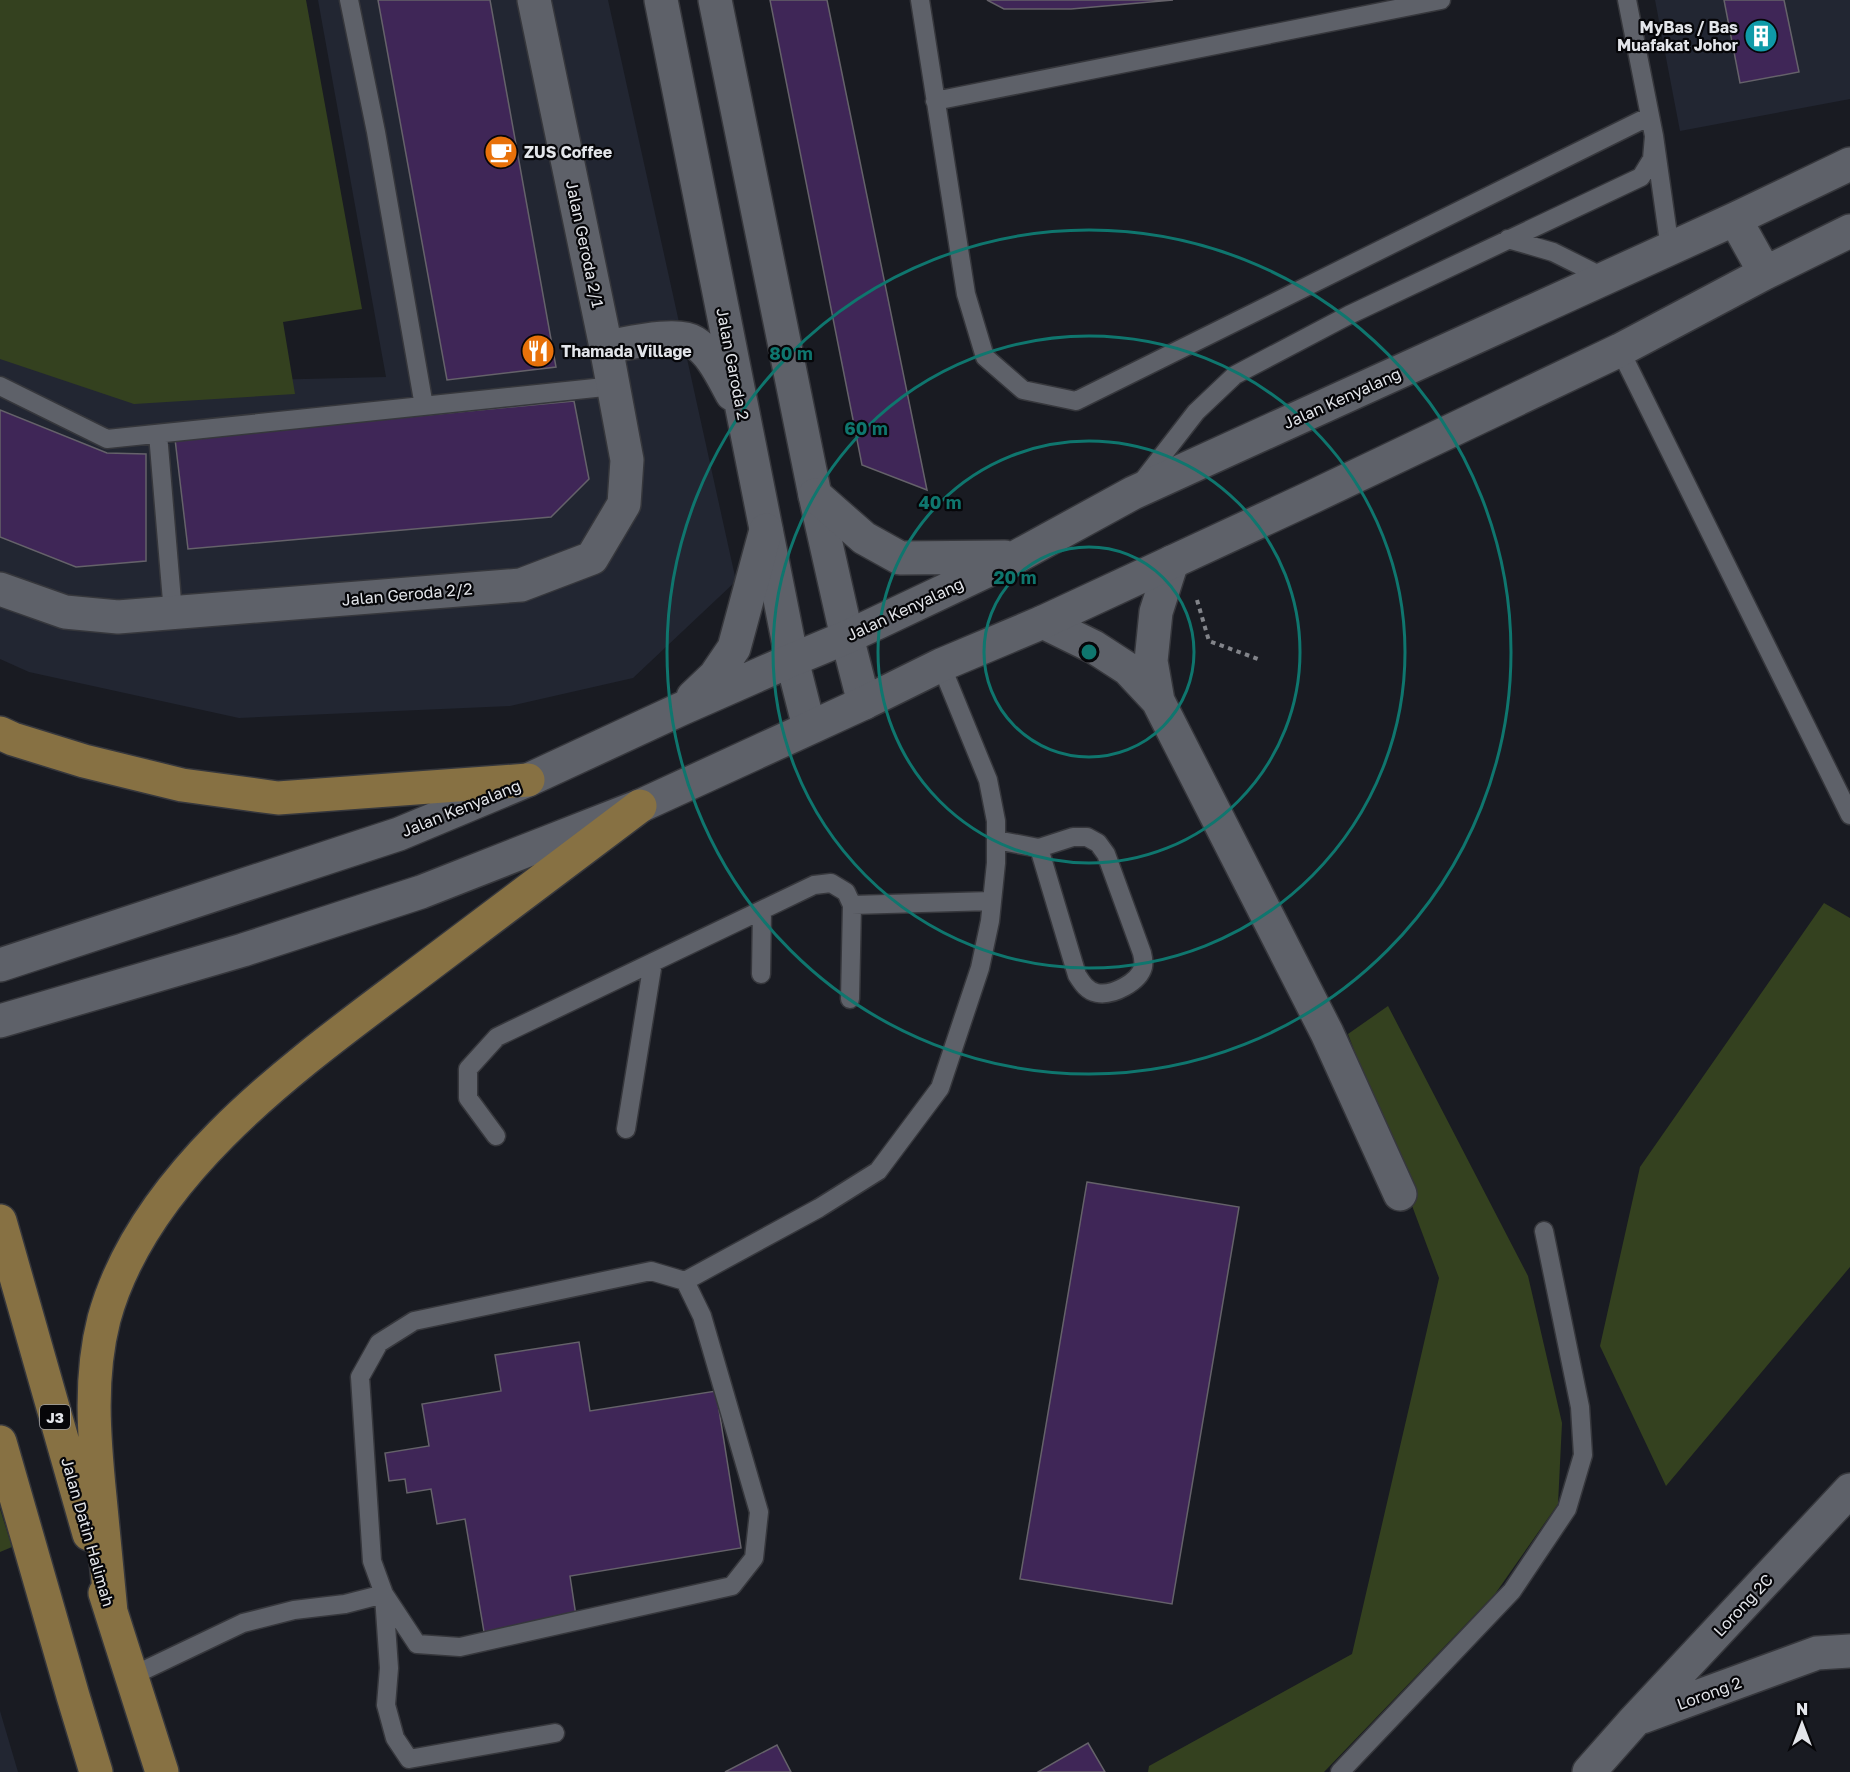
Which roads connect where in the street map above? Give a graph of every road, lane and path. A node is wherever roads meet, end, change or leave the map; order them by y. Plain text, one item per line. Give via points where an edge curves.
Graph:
1 (349, 0) edge
2 (534, 0) edge
3 (661, 0) edge
4 (715, 0) edge
5 (920, 0) edge
6 (1441, 0) edge
7 (1627, 0) edge
8 (935, 101) junction
9 (1650, 116) junction
10 (1654, 136) junction
11 (1850, 164) edge
12 (1735, 219) junction
13 (1850, 231) edge
14 (1508, 239) junction
15 (1670, 249) junction
16 (1765, 273) junction
17 (1605, 278) junction
18 (606, 347) junction
19 (1620, 350) junction
20 (0, 386) edge
21 (614, 386) junction
22 (424, 406) junction
23 (742, 414) junction
24 (158, 434) junction
25 (1133, 493) junction
26 (815, 495) junction
27 (766, 530) junction
28 (1016, 557) junction
29 (1178, 559) junction
30 (0, 589) edge
31 (173, 613) junction
32 (1043, 622) junction
33 (847, 637) junction
34 (1258, 659) dead end
35 (792, 660) junction
36 (941, 665) junction
37 (1158, 701) junction
38 (864, 703) junction
39 (681, 709) junction
40 (809, 727) junction
41 (0, 733) edge
42 (528, 780) junction
43 (640, 806) junction
44 (1850, 815) edge
45 (996, 840) junction
46 (1039, 848) junction
47 (992, 901) junction
48 (852, 905) junction
49 (762, 909) junction
50 (653, 962) junction
51 (0, 965) edge
52 (760, 974) dead end
53 (850, 999) dead end
54 (0, 1021) edge
55 (626, 1129) dead end
56 (496, 1136) dead end
57 (1400, 1194) dead end
58 (0, 1221) edge
59 (1544, 1231) dead end
60 (685, 1281) junction
61 (0, 1442) edge
62 (1850, 1490) edge
63 (384, 1594) junction
64 (111, 1612) junction
65 (1850, 1651) edge
66 (132, 1677) junction
67 (1635, 1720) junction
68 (555, 1733) dead end
69 (96, 1772) edge
70 (162, 1772) edge
71 (1340, 1772) edge
72 (1589, 1772) edge

1 - 22 lane
2 - 18 street, Jalan Geroda 2/1
3 - 23 street, Jalan Garoda 2
4 - 26 street
5 - 8 lane
6 - 8 lane
7 - 9 lane
8 - 9 lane via 966,294 985,357 1023,390 1076,401
9 - 10 lane
10 - 14 lane via 1652,159 1641,177
10 - 15 lane
11 - 12 street, Jalan Kenyalang
12 - 15 street, Jalan Kenyalang
12 - 16 street
13 - 16 street
14 - 17 lane via 1553,252
14 - 25 lane via 1235,375 1196,412
15 - 17 street, Jalan Kenyalang
16 - 19 street
17 - 25 street, Jalan Kenyalang
18 - 21 street, Jalan Geroda 2/2
18 - 23 street via 667,337 693,341 715,363
19 - 29 street
19 - 44 lane
20 - 24 lane via 107,439
21 - 22 lane
21 - 31 street, Jalan Geroda 2/2 via 627,460 624,504 592,558 521,585
22 - 24 lane
23 - 27 street, Jalan Garoda 2
24 - 31 lane
25 - 28 street, Jalan Kenyalang
26 - 28 street via 864,538 900,558
26 - 33 street
27 - 35 street, Jalan Garoda 2
27 - 39 street via 734,648 715,676
28 - 33 street, Jalan Kenyalang
29 - 32 street
29 - 34 path via 1209,641
29 - 37 street via 1156,612 1151,661
30 - 31 street, Jalan Geroda 2/2 via 66,612 118,617
32 - 36 street
32 - 37 street via 1128,669
33 - 35 street, Jalan Kenyalang
33 - 38 street
35 - 39 street, Jalan Kenyalang
35 - 40 street, Jalan Garoda 2
36 - 38 street
36 - 45 lane via 987,780
37 - 57 street via 1326,1033
38 - 40 street
39 - 42 street, Jalan Kenyalang
40 - 43 street
41 - 42 main road via 84,762 182,785 278,798
42 - 51 street, Jalan Kenyalang via 399,834
43 - 54 street via 421,892 243,950
43 - 64 main road via 295,1066 179,1179 134,1246 115,1283 94,1380 95,1442
45 - 46 lane
45 - 47 lane
46 - 46 lane via 1073,837 1087,837 1106,854 1142,953 1138,978 1127,986 1098,993 1085,987 1077,975
47 - 48 lane
47 - 60 lane via 980,968 940,1088 878,1171 819,1209
48 - 49 lane via 846,892 831,883 814,885
48 - 53 lane
49 - 50 lane
49 - 52 lane
50 - 55 lane
50 - 56 lane via 497,1037 468,1069 468,1098
58 - 64 main road, Jalan Datin Halimah / J3
59 - 71 lane via 1580,1407 1583,1455 1567,1509 1512,1591
60 - 63 lane via 651,1271 414,1321 379,1342 360,1377 372,1561
60 - 63 lane via 702,1316 759,1512 754,1558 732,1586 460,1647 417,1644
61 - 69 main road
62 - 67 street, Lorong 2C
63 - 66 lane via 243,1623
63 - 68 lane via 389,1668 386,1705 394,1738 409,1759
64 - 66 main road, Jalan Datin Halimah / J3
65 - 67 street, Lorong 2 via 1817,1653
66 - 70 main road, Jalan Datin Halimah / J3
67 - 72 street, Lorong 2

